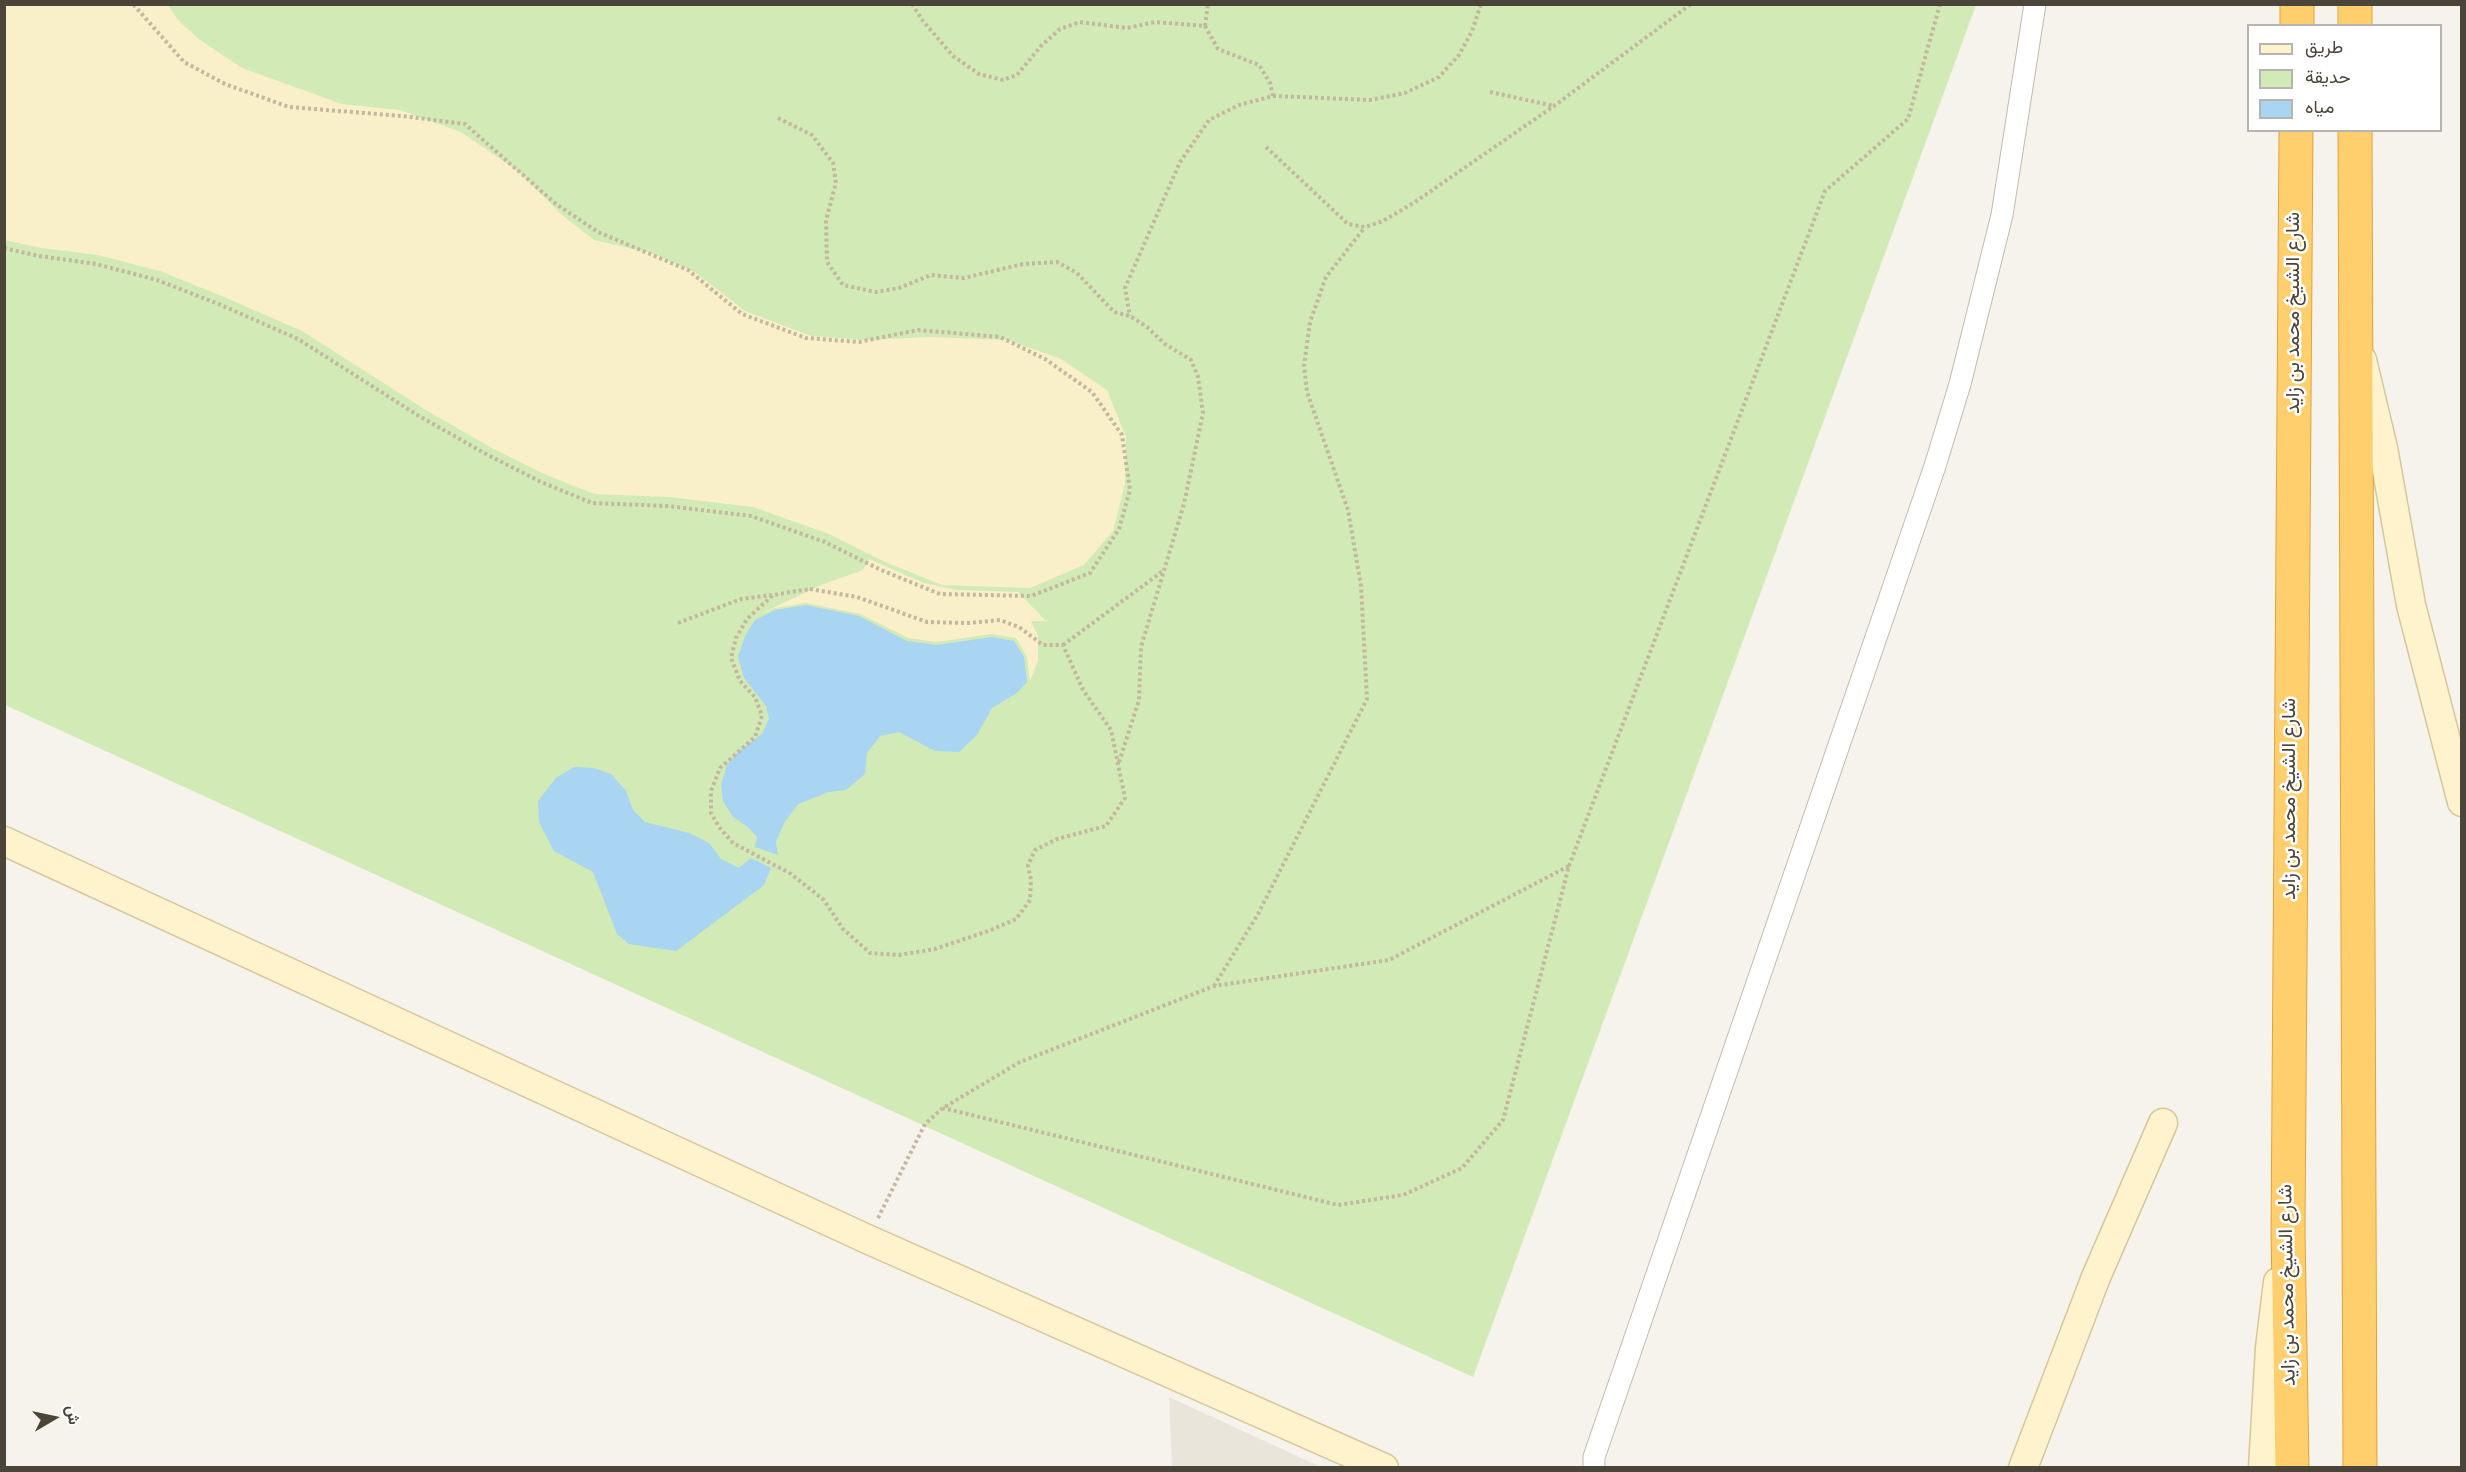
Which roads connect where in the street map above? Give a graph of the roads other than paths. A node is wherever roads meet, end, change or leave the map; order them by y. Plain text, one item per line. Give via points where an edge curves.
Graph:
1 (2035, 4) edge
2 (2297, 4) edge
3 (2355, 4) edge
4 (2297, 24) edge
5 (2355, 24) edge
6 (2296, 132) edge
7 (2355, 132) edge
8 (2355, 337) junction
9 (2462, 802) edge
10 (4, 841) edge
11 (2163, 1124) dead end
12 (2288, 1232) junction
13 (1590, 1464) edge
14 (1384, 1467) edge
15 (2023, 1467) edge
16 (2263, 1467) edge
17 (2292, 1467) edge
18 (2360, 1467) edge

1 - 13 street via 2002,216 1960,384
2 - 4 highway
3 - 5 highway
6 - 12 highway, شارع الشيخ محمد بن زايد
7 - 8 highway
8 - 9 street via 2384,448 2411,605
8 - 18 highway
10 - 14 street via 867,1239
11 - 15 street via 2096,1277
12 - 16 street via 2273,1314
12 - 17 highway, شارع الشيخ محمد بن زايد

